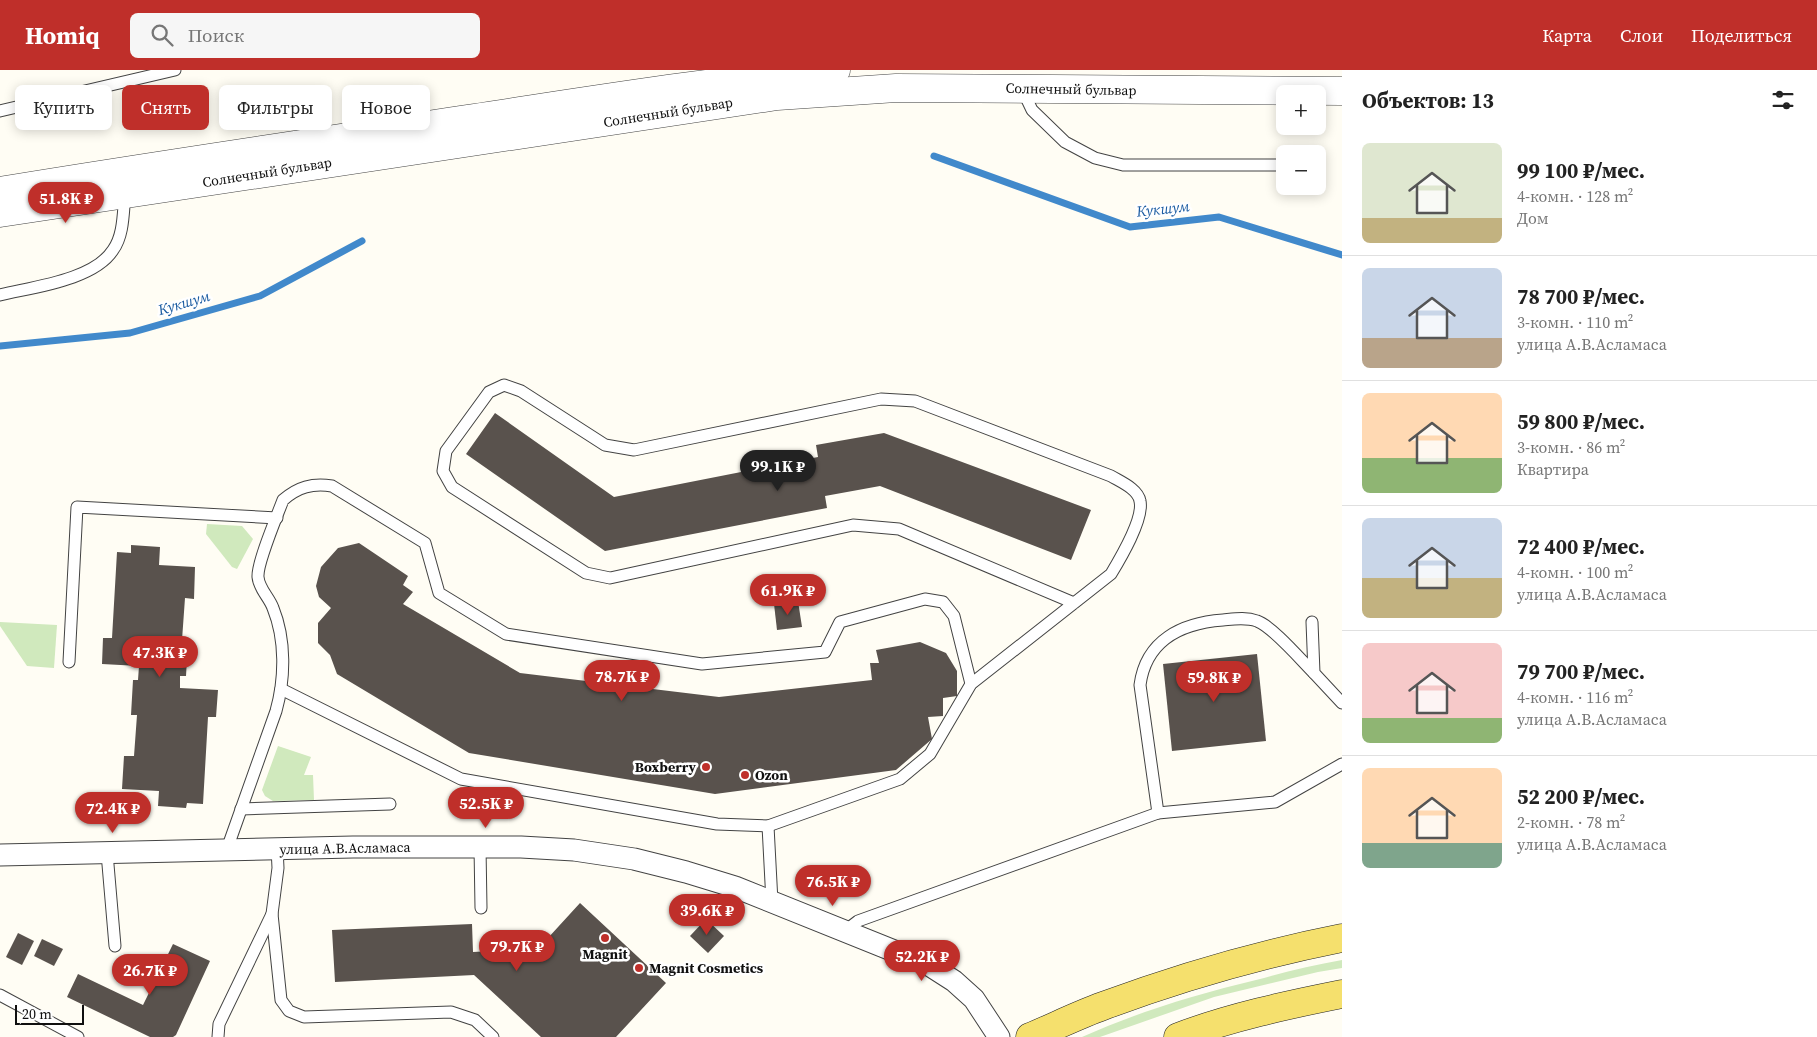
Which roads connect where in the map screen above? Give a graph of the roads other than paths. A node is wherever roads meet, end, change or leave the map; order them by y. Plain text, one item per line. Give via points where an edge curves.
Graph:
1 (175, 70) edge
2 (836, 70) edge
3 (1022, 79) edge
4 (1342, 91) edge
5 (0, 111) edge
6 (1276, 165) edge
7 (123, 182) junction
8 (0, 191) edge
9 (0, 213) edge
10 (0, 295) edge
11 (276, 518) junction
12 (1074, 603) junction
13 (1312, 622) dead end
14 (69, 662) dead end
15 (1314, 673) junction
16 (971, 684) junction
17 (281, 689) junction
18 (1342, 703) edge
19 (1342, 764) edge
20 (390, 804) dead end
21 (241, 809) junction
22 (1158, 813) junction
23 (768, 826) junction
24 (480, 847) junction
25 (277, 848) junction
26 (226, 849) junction
27 (107, 852) junction
28 (0, 855) edge
29 (772, 902) junction
30 (481, 908) dead end
31 (272, 914) junction
32 (845, 931) junction
33 (1342, 938) edge
34 (115, 946) dead end
35 (1342, 994) edge
36 (0, 995) edge
37 (78, 1037) edge
38 (218, 1037) edge
39 (493, 1037) edge
40 (999, 1037) edge
41 (1030, 1037) edge
42 (1178, 1037) edge

1 - 5 lane
2 - 7 street, Солнечный бульвар via 659,91
3 - 4 street, Солнечный бульвар
3 - 6 lane via 1032,110 1065,142 1095,158 1123,165
3 - 7 street, Солнечный бульвар via 777,96
7 - 8 street, Солнечный бульвар
7 - 9 street, Солнечный бульвар
7 - 10 lane via 121,228 114,250 100,265 77,276
11 - 14 lane via 78,507
11 - 16 lane via 283,500 302,487 332,486 425,543 439,593 506,634 702,664 825,652 840,622 925,599 943,602 954,616
11 - 17 lane via 258,576 276,618 282,650
12 - 12 lane via 899,528 844,528 610,578 586,573 452,487 443,471 446,451 489,392 504,385 521,390 605,445 634,450 881,399 915,401 1111,476 1133,489 1140,500 1139,516 1124,552 1111,574
12 - 16 lane
13 - 15 lane
15 - 18 lane
15 - 22 lane via 1259,621 1243,618 1204,622 1168,636 1142,671 1140,685
16 - 23 lane via 930,754 900,779
17 - 21 lane
17 - 23 lane via 461,779 717,824
19 - 22 lane via 1275,802
20 - 21 lane
21 - 26 lane
22 - 32 lane via 858,921
23 - 29 lane
24 - 25 street, улица А.В.Асламаса
24 - 29 street, улица А.В.Асламаса via 574,850 634,859 694,874
24 - 30 lane
25 - 26 street, улица А.В.Асламаса
25 - 31 lane via 278,868
26 - 27 street, улица А.В.Асламаса
27 - 28 street, улица А.В.Асламаса
27 - 34 lane
29 - 32 street, улица А.В.Асламаса
31 - 38 lane via 219,1024
31 - 39 lane via 281,1000 289,1011 304,1017 451,1012 475,1020
32 - 40 street, улица А.В.Асламаса via 930,965 954,981 974,999
33 - 41 main road via 1286,949 1198,973 1102,1006
35 - 42 main road via 1290,1004
36 - 37 lane

